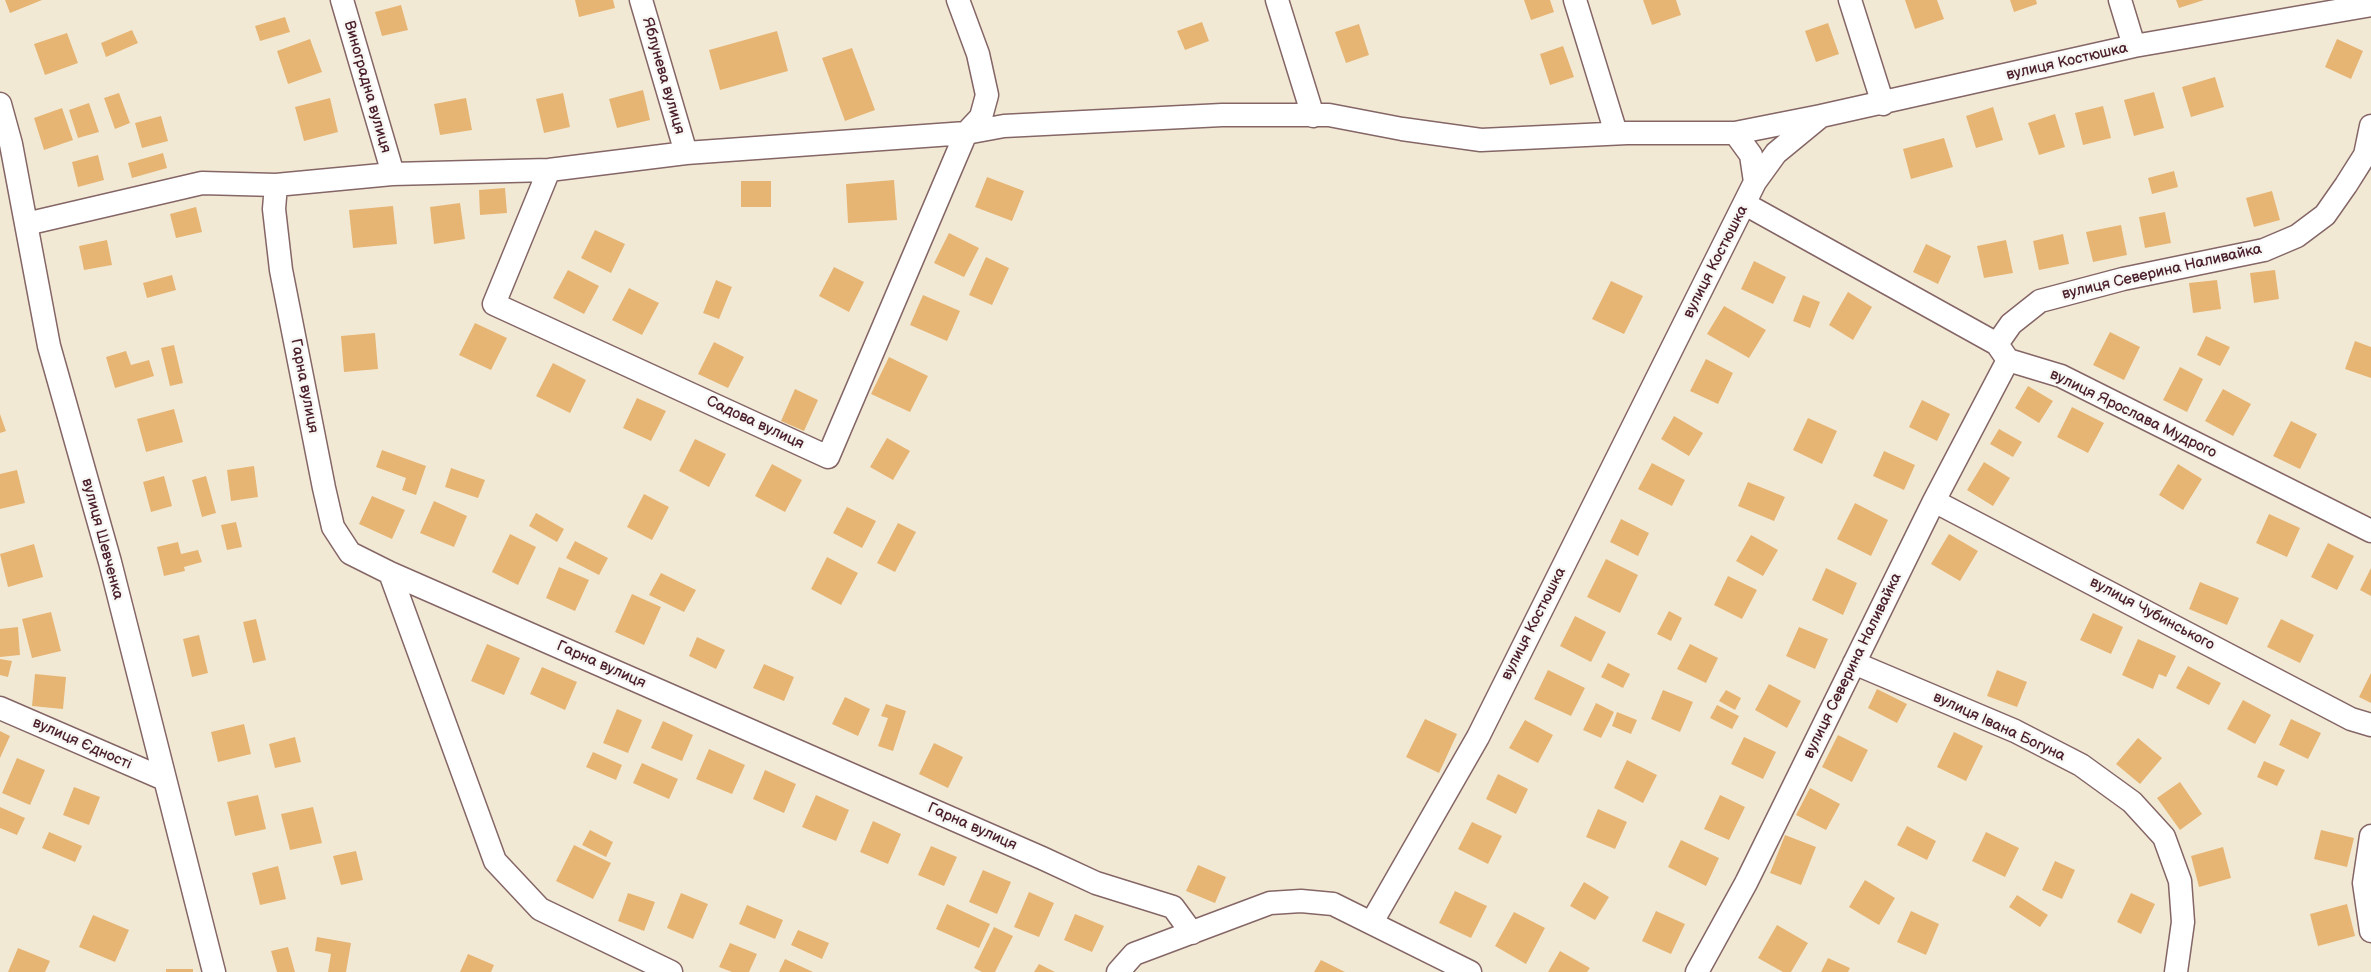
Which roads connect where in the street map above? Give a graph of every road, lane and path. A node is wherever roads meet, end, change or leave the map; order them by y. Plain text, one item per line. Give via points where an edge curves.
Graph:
1 (342, 0) edge
2 (641, 0) edge
3 (958, 0) edge
4 (1278, 0) edge
5 (1575, 0) edge
6 (1850, 0) edge
7 (2120, 0) edge
8 (2371, 6) edge
9 (2134, 46) junction
10 (0, 104) edge
11 (1882, 104) junction
12 (1313, 116) junction
13 (1821, 116) junction
14 (2371, 126) edge
15 (966, 133) junction
16 (1616, 133) junction
17 (1735, 133) junction
18 (686, 153) junction
19 (549, 170) junction
20 (393, 174) junction
21 (1755, 182) junction
22 (276, 185) junction
23 (1745, 204) junction
24 (26, 224) junction
25 (2003, 352) junction
26 (1934, 501) junction
27 (2371, 530) edge
28 (390, 573) junction
29 (1854, 663) junction
30 (0, 708) edge
31 (2371, 725) edge
32 (164, 779) junction
33 (2371, 836) edge
34 (1372, 922) junction
35 (2371, 930) edge
36 (1192, 933) junction
37 (214, 972) edge
38 (671, 972) edge
39 (1118, 972) edge
40 (1470, 972) edge
41 (1697, 972) edge
42 (2176, 972) edge

1 - 20 street, Виноградна вулиця
2 - 18 street, Яблунева вулиця
3 - 15 street via 978,54 987,95 981,117
4 - 12 street
5 - 16 street
6 - 11 street
7 - 9 street
8 - 9 street, вулиця Костюшка
9 - 11 street, вулиця Костюшка
10 - 24 street, вулиця Шевченка
11 - 13 street, вулиця Костюшка
12 - 15 street via 1222,115 1004,126
12 - 16 street via 1329,115 1482,140
13 - 17 street
13 - 21 street, вулиця Костюшка via 1776,153
14 - 25 street, вулиця Северина Наливайка via 2365,155 2346,186 2325,215 2296,236 2264,250 2123,279 2040,301 2011,324
15 - 18 street
15 - 19 street, Садова вулиця via 828,457 494,304
16 - 17 street
17 - 21 street via 1751,155
18 - 19 street
19 - 20 street
20 - 22 street
21 - 23 street, вулиця Костюшка
22 - 24 street via 202,183
22 - 28 street, Гарна вулиця via 274,209 281,270 333,527 350,553
23 - 25 street, вулиця Ярослава Мудрого
23 - 34 street, вулиця Костюшка via 1478,737
24 - 32 street, вулиця Шевченка via 48,346 110,562
25 - 26 street, вулиця Северина Наливайка
25 - 27 street, вулиця Ярослава Мудрого via 2061,376
26 - 29 street, вулиця Северина Наливайка
26 - 31 street, вулиця Чубинського via 2351,719
28 - 36 street, Гарна вулиця via 1096,883 1173,907
28 - 38 street via 495,860 540,910
29 - 41 street, вулиця Северина Наливайка via 1746,883
29 - 42 street, вулиця Івана Богуна via 2015,731 2081,765 2132,802 2164,837 2180,881 2183,922
30 - 32 street, вулиця Єдності
32 - 37 street, вулиця Шевченка
33 - 35 street via 2364,883
34 - 36 street via 1333,904 1300,901 1270,903
34 - 40 street
36 - 39 street via 1134,954

